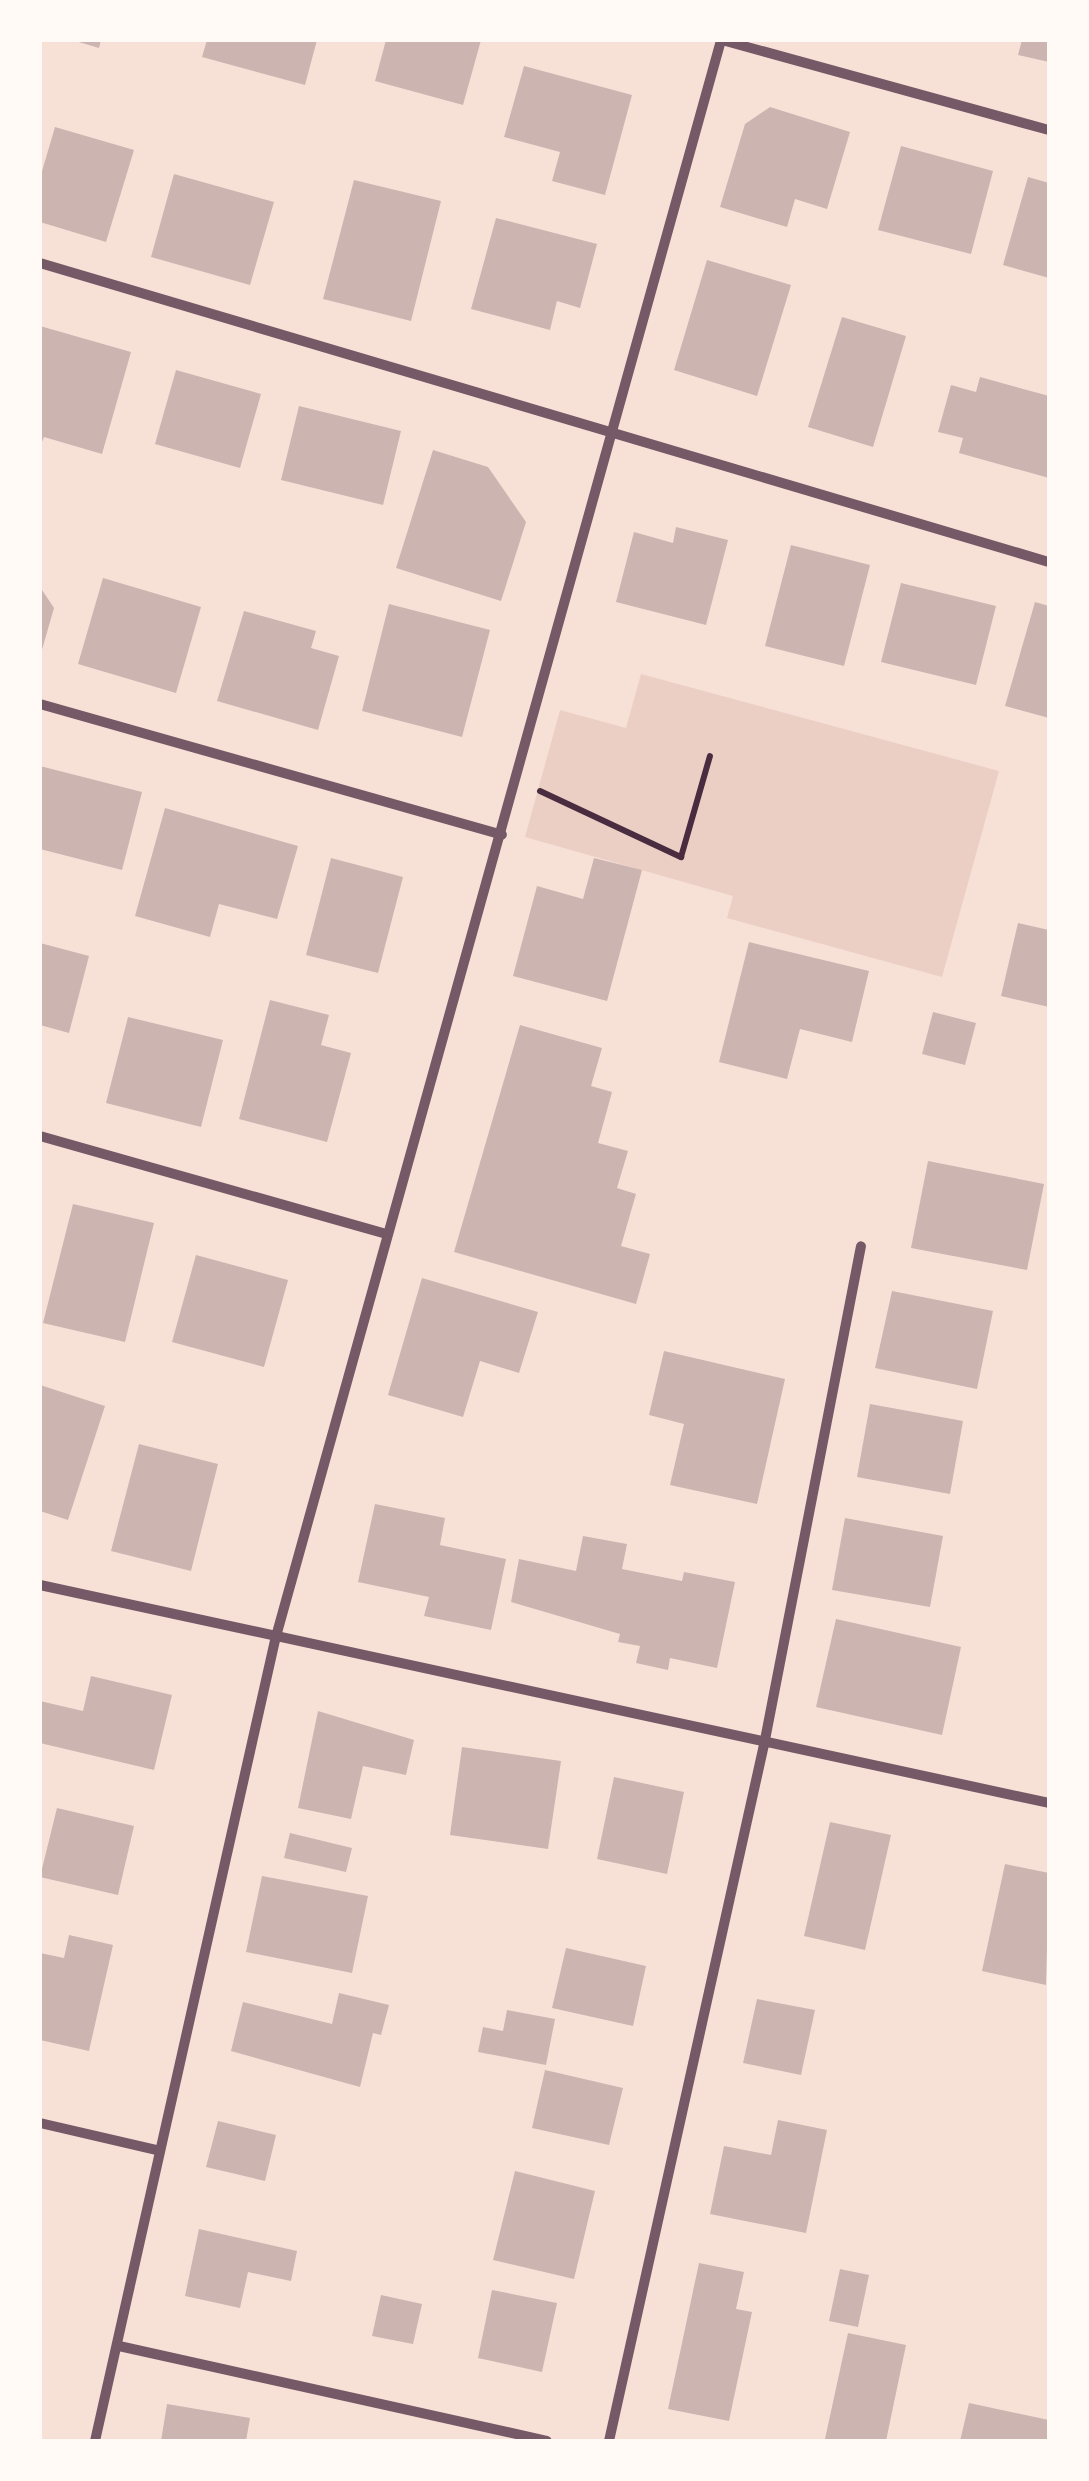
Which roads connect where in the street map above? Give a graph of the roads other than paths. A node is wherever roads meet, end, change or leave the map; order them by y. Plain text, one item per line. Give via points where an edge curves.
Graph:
1 (722, 40) edge
2 (1049, 130) edge
3 (40, 263) edge
4 (612, 436) junction
5 (1049, 562) edge
6 (40, 704) edge
7 (502, 835) junction
8 (40, 1136) edge
9 (386, 1234) junction
10 (861, 1246) dead end
11 (40, 1585) edge
12 (275, 1640) junction
13 (764, 1745) junction
14 (1049, 1803) edge
15 (40, 2123) edge
16 (156, 2150) junction
17 (119, 2346) junction
18 (96, 2441) edge
19 (548, 2441) edge
20 (609, 2441) edge

1 - 2 street
1 - 4 street
3 - 4 street
4 - 5 street
4 - 7 street
6 - 7 street
7 - 9 street
8 - 9 street
9 - 12 street
10 - 13 street
11 - 12 street
12 - 13 street
12 - 16 street
13 - 14 street
13 - 20 street
15 - 16 street
16 - 17 street
17 - 18 street
17 - 19 street

